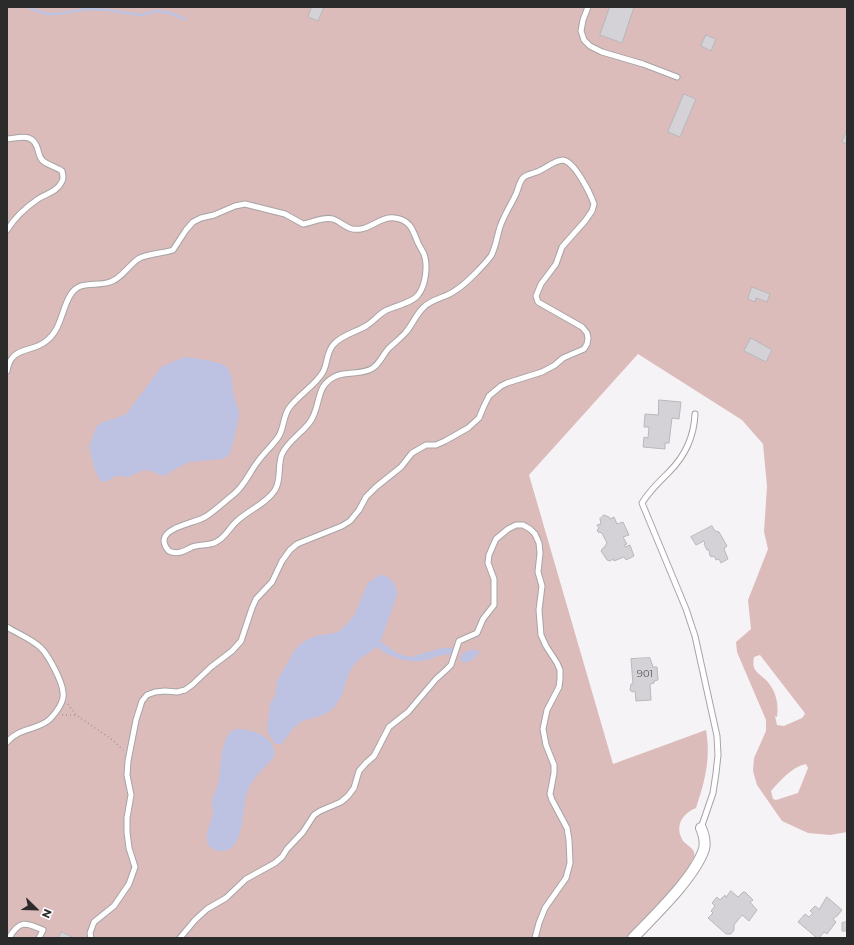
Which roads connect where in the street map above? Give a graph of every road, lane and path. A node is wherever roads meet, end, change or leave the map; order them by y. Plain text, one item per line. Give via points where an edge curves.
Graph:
1 (588, 7) edge
2 (677, 76) dead end
3 (7, 139) edge
4 (7, 230) edge
5 (7, 371) edge
6 (696, 414) dead end
7 (7, 627) edge
8 (64, 693) junction
9 (7, 742) edge
10 (128, 761) junction
11 (701, 828) joint
12 (9, 938) edge
13 (39, 938) edge
14 (91, 938) edge
15 (180, 938) edge
16 (535, 938) edge
17 (633, 938) edge

1 - 2 lane via 581,31 584,40 590,46
3 - 4 lane via 24,136 34,141 43,161 62,171 64,177 54,191 39,198 16,216
5 - 10 lane via 16,354 46,342 62,319 71,294 76,288 112,282 139,258 173,250 193,222 201,218 245,204 285,214 303,224 333,219 355,230 366,228 384,219 396,218 413,227 425,255 424,283 419,294 412,300 381,313 364,328 333,344 320,376 289,408 279,436 258,460 242,487 201,520 175,529 164,539 167,549 173,553 213,544 275,490 280,475 281,456 312,420 323,388 328,382 348,372 375,367 407,331 427,303 456,291 481,267 491,255 502,221 521,180 564,160 576,168 594,204 586,221 562,248 556,264 540,284 536,296 538,302 582,327 588,338 584,349 563,358 542,372 501,386 489,396 479,418 468,428 445,441 426,445 412,453 401,467 366,497 350,521 297,544 290,550 272,582 256,599 241,641 232,651 185,690 155,692 142,701
6 - 11 lane via 687,447 674,467 649,491 642,503 686,608 695,636 717,736 718,755 713,793
7 - 8 lane via 42,649 50,659
8 - 9 lane via 58,710 50,720 12,736
8 - 10 path via 76,715 114,741
10 - 14 lane via 131,795 127,832 135,866 129,884 114,906 94,922
11 - 17 street via 705,846 693,870
12 - 13 lane via 14,929 24,924 43,930
15 - 16 lane via 207,909 226,898 246,879 282,857 314,815 348,796 354,788 359,772 374,756 388,727 408,712 451,665 460,641 477,633 483,619 494,605 494,579 488,563 489,555 496,538 516,525 530,529 539,543 538,572 542,586 539,610 541,635 557,663 560,680 556,695 547,710 543,729 554,765 550,794 567,828 569,840 570,863 566,878 545,908

